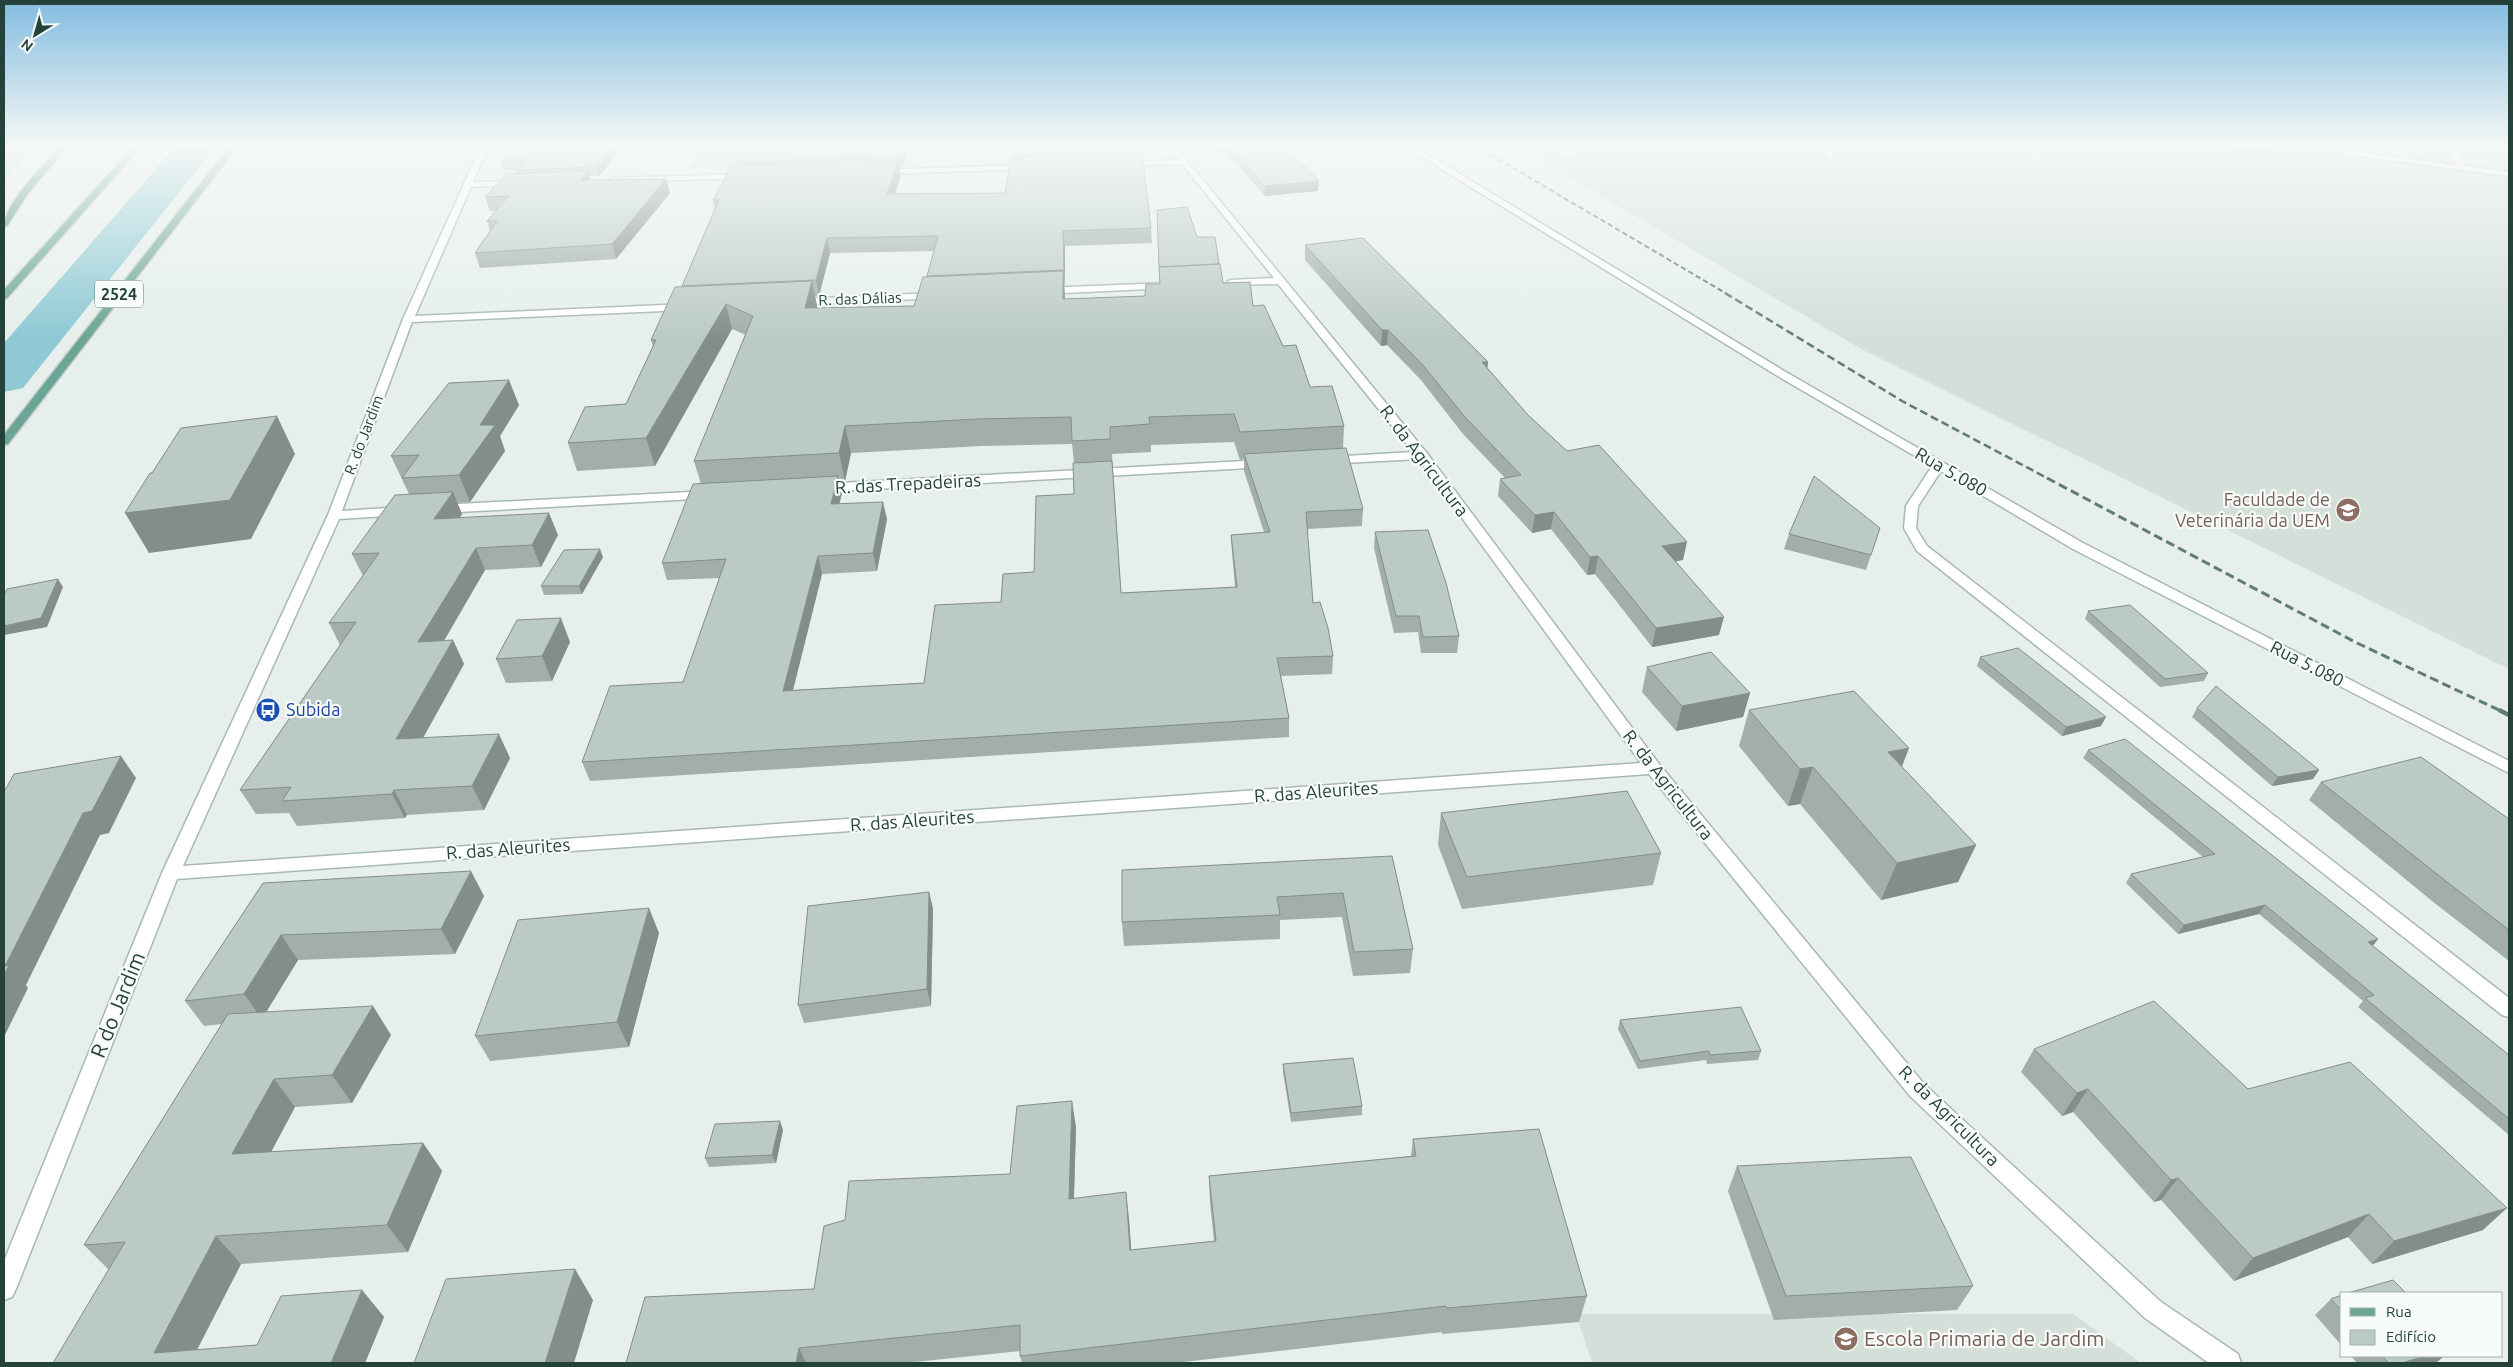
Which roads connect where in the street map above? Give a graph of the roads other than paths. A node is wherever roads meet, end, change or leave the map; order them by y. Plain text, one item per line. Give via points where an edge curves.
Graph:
1 (13, 210) edge
2 (81, 210) edge
3 (184, 210) edge
4 (457, 210) edge
5 (1223, 210) edge
6 (1513, 210) edge
7 (4, 224) edge
8 (1282, 281) junction
9 (1222, 284) edge
10 (1173, 286) edge
11 (1034, 292) edge
12 (4, 296) edge
13 (944, 296) edge
14 (785, 302) edge
15 (696, 306) edge
16 (408, 319) junction
17 (4, 442) edge
18 (1422, 456) junction
19 (1312, 462) edge
20 (1272, 464) edge
21 (1939, 465) junction
22 (813, 489) edge
23 (723, 494) edge
24 (334, 515) junction
25 (239, 723) joint
26 (1653, 768) junction
27 (2509, 768) edge
28 (171, 873) junction
29 (2509, 1009) edge
30 (4, 1289) edge
31 (2229, 1363) edge

1 - 7 highway
2 - 12 main road
3 - 17 main road, 2524
4 - 16 street, R. do Jardim
5 - 8 street, R. da Agricultura
6 - 21 street, Rua 5.080 via 1780,373
8 - 9 street
8 - 18 street, R. da Agricultura
10 - 11 street
13 - 14 street, R. das Dálias
15 - 16 street
16 - 24 street, R. do Jardim
18 - 19 street
18 - 26 street, R. da Agricultura
20 - 22 street, R. das Trepadeiras
21 - 27 street, Rua 5.080 via 2078,546
21 - 29 street via 1912,506 1910,528 1922,548
23 - 24 street
24 - 25 street, R. do Jardim
25 - 28 street, R do Jardim
26 - 28 street, R. das Aleurites
26 - 31 street, R. da Agricultura via 1917,1090 2153,1310
28 - 30 street, R do Jardim

